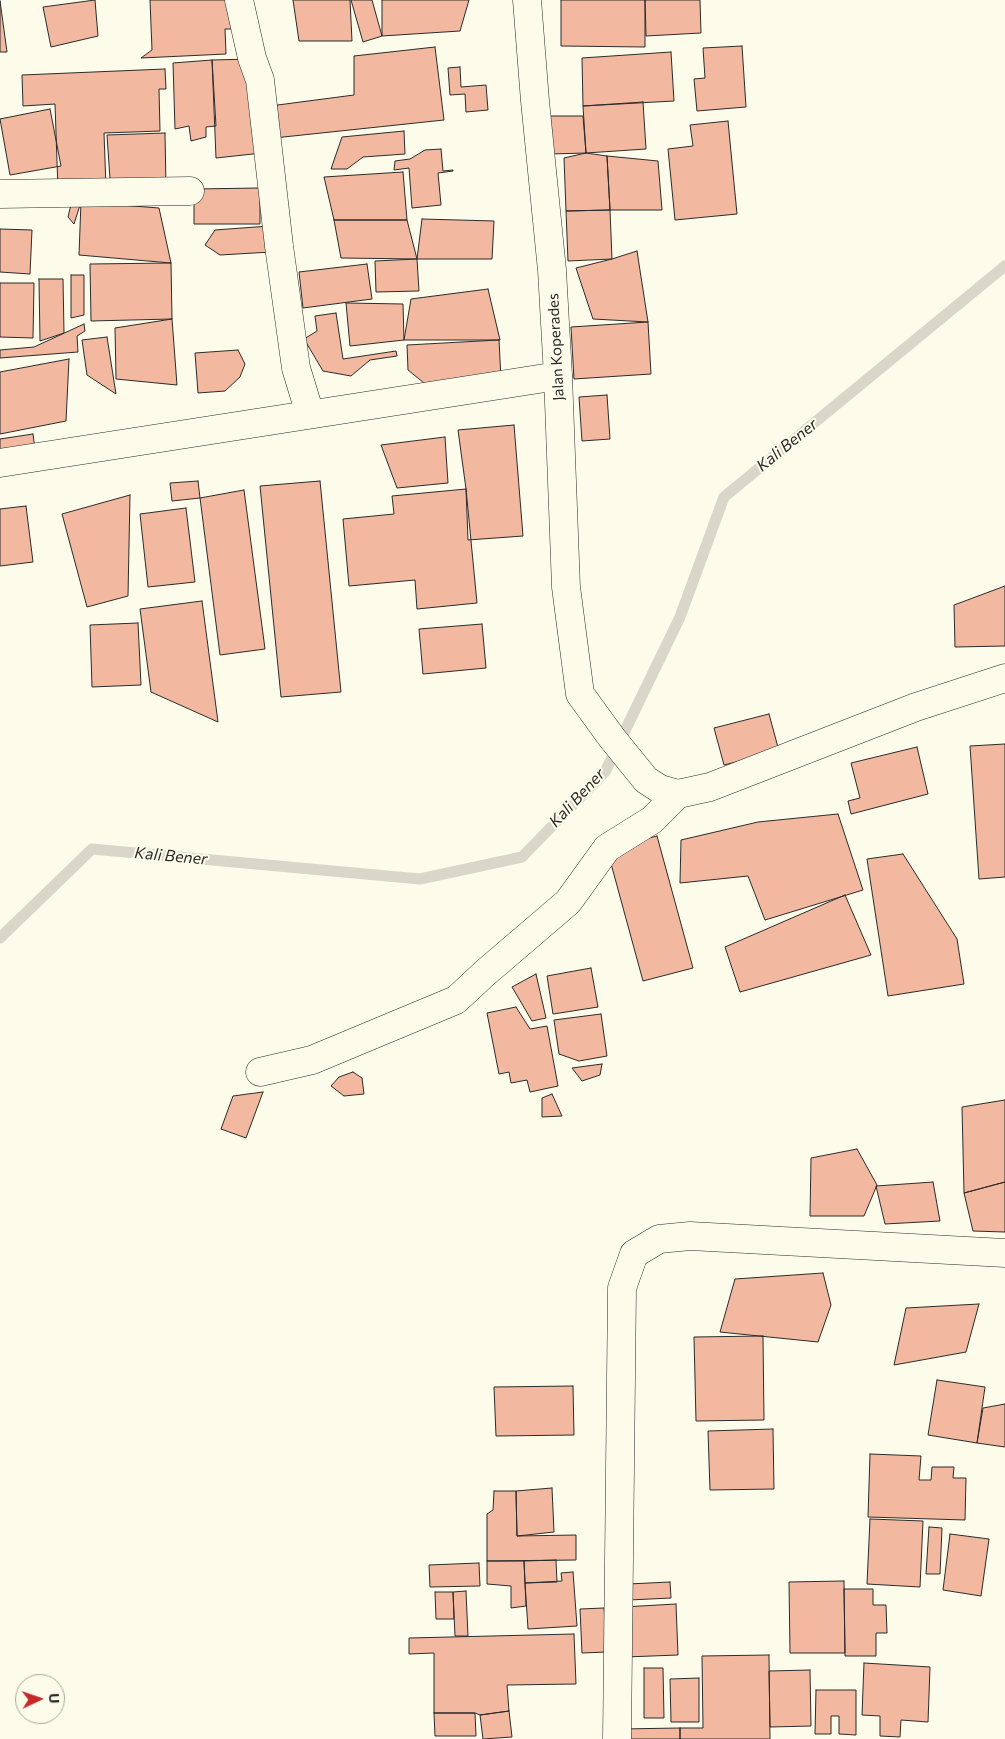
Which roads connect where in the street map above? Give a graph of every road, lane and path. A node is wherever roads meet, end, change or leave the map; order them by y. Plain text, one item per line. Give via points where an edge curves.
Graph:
1 (239, 0) edge
2 (527, 0) edge
3 (190, 191) dead end
4 (0, 194) edge
5 (558, 376) junction
6 (310, 414) junction
7 (0, 463) edge
8 (1005, 678) edge
9 (669, 792) junction
10 (260, 1072) dead end
11 (1005, 1253) edge
12 (617, 1739) edge

1 - 6 street via 260,80 296,368
2 - 5 street, Jalan Koperades via 552,270
3 - 4 street
5 - 6 street
5 - 9 street, Jalan Koperades via 566,587 580,694 646,780
6 - 7 street
8 - 9 street via 916,707 710,787
9 - 10 street via 652,820 607,848 568,902 456,1000 312,1060
11 - 12 street via 690,1236 659,1239 634,1254 622,1288

